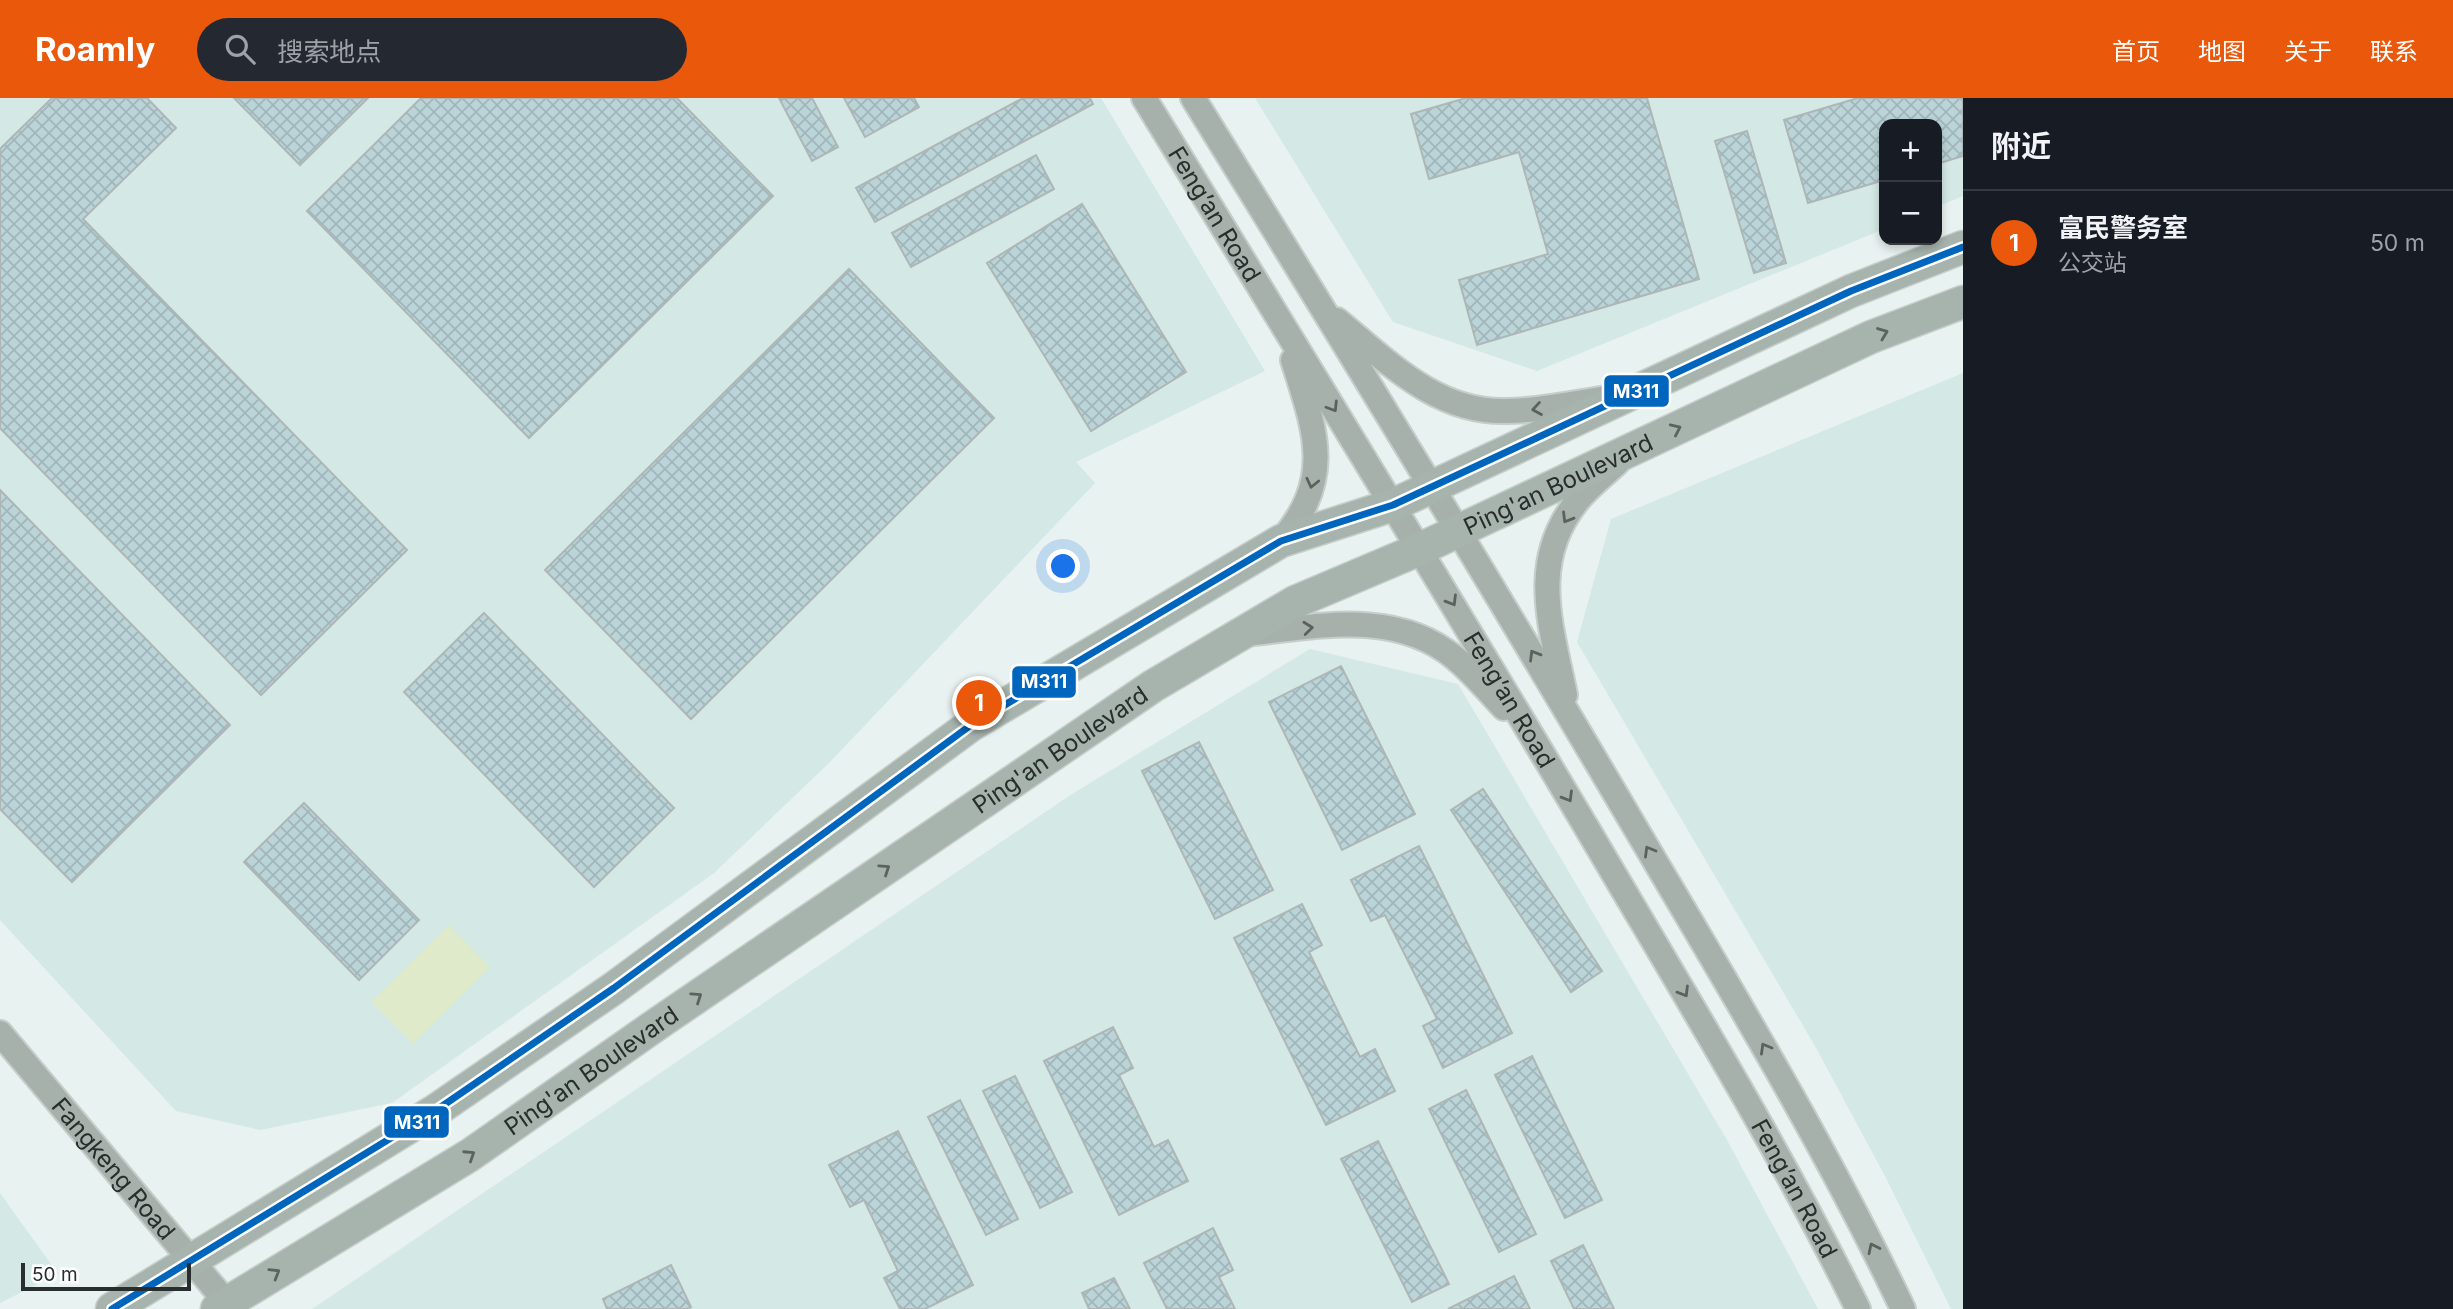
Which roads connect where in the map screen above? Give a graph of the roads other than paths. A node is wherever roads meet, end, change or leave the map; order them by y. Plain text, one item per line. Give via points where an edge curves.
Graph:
1 (1144, 98) edge
2 (1193, 98) edge
3 (1963, 247) edge
4 (1963, 302) edge
5 (1323, 309) junction
6 (1281, 323) junction
7 (1628, 395) junction
8 (1630, 450) junction
9 (1432, 487) junction
10 (1393, 505) junction
11 (1459, 531) junction
12 (1281, 541) junction
13 (1420, 549) junction
14 (1240, 635) junction
15 (1570, 716) junction
16 (1532, 737) junction
17 (0, 1032) edge
18 (191, 1260) junction
19 (222, 1306) edge
20 (112, 1309) edge
21 (1858, 1309) edge
22 (1903, 1309) edge

1 - 6 street, Feng’an Road
2 - 5 street, Feng’an Road
3 - 7 main road, Ping'an Boulevard via 1852,291
8 -> 4 main road, Ping'an Boulevard via 1871,337
7 -> 5 street via 1525,411 1460,405 1406,377
5 - 9 street, Feng’an Road
6 -> 10 street, Feng’an Road
6 -> 12 street via 1311,418 1317,456 1306,502
7 - 9 main road, Ping'an Boulevard
8 - 11 main road, Ping'an Boulevard
8 -> 15 street via 1579,499 1551,551 1547,609
9 - 10 main road, Ping'an Boulevard
9 - 11 street, Feng’an Road
10 - 12 main road, Ping'an Boulevard
10 - 13 street, Feng’an Road
11 - 13 main road, Ping'an Boulevard
15 -> 11 street, Feng’an Road
12 - 18 main road, Ping'an Boulevard via 971,725 592,1003 435,1111
13 - 14 main road, Ping'an Boulevard via 1295,602
13 -> 16 street, Feng’an Road
14 -> 16 street via 1358,624 1416,635 1454,657
19 -> 14 main road, Ping'an Boulevard via 470,1155 1153,686
22 -> 15 street, Feng’an Road via 1796,1100
16 -> 21 street, Feng’an Road via 1760,1121
17 - 18 street, Fangkeng Road
18 - 19 street, Fangkeng Road
18 - 20 main road, Ping'an Boulevard

